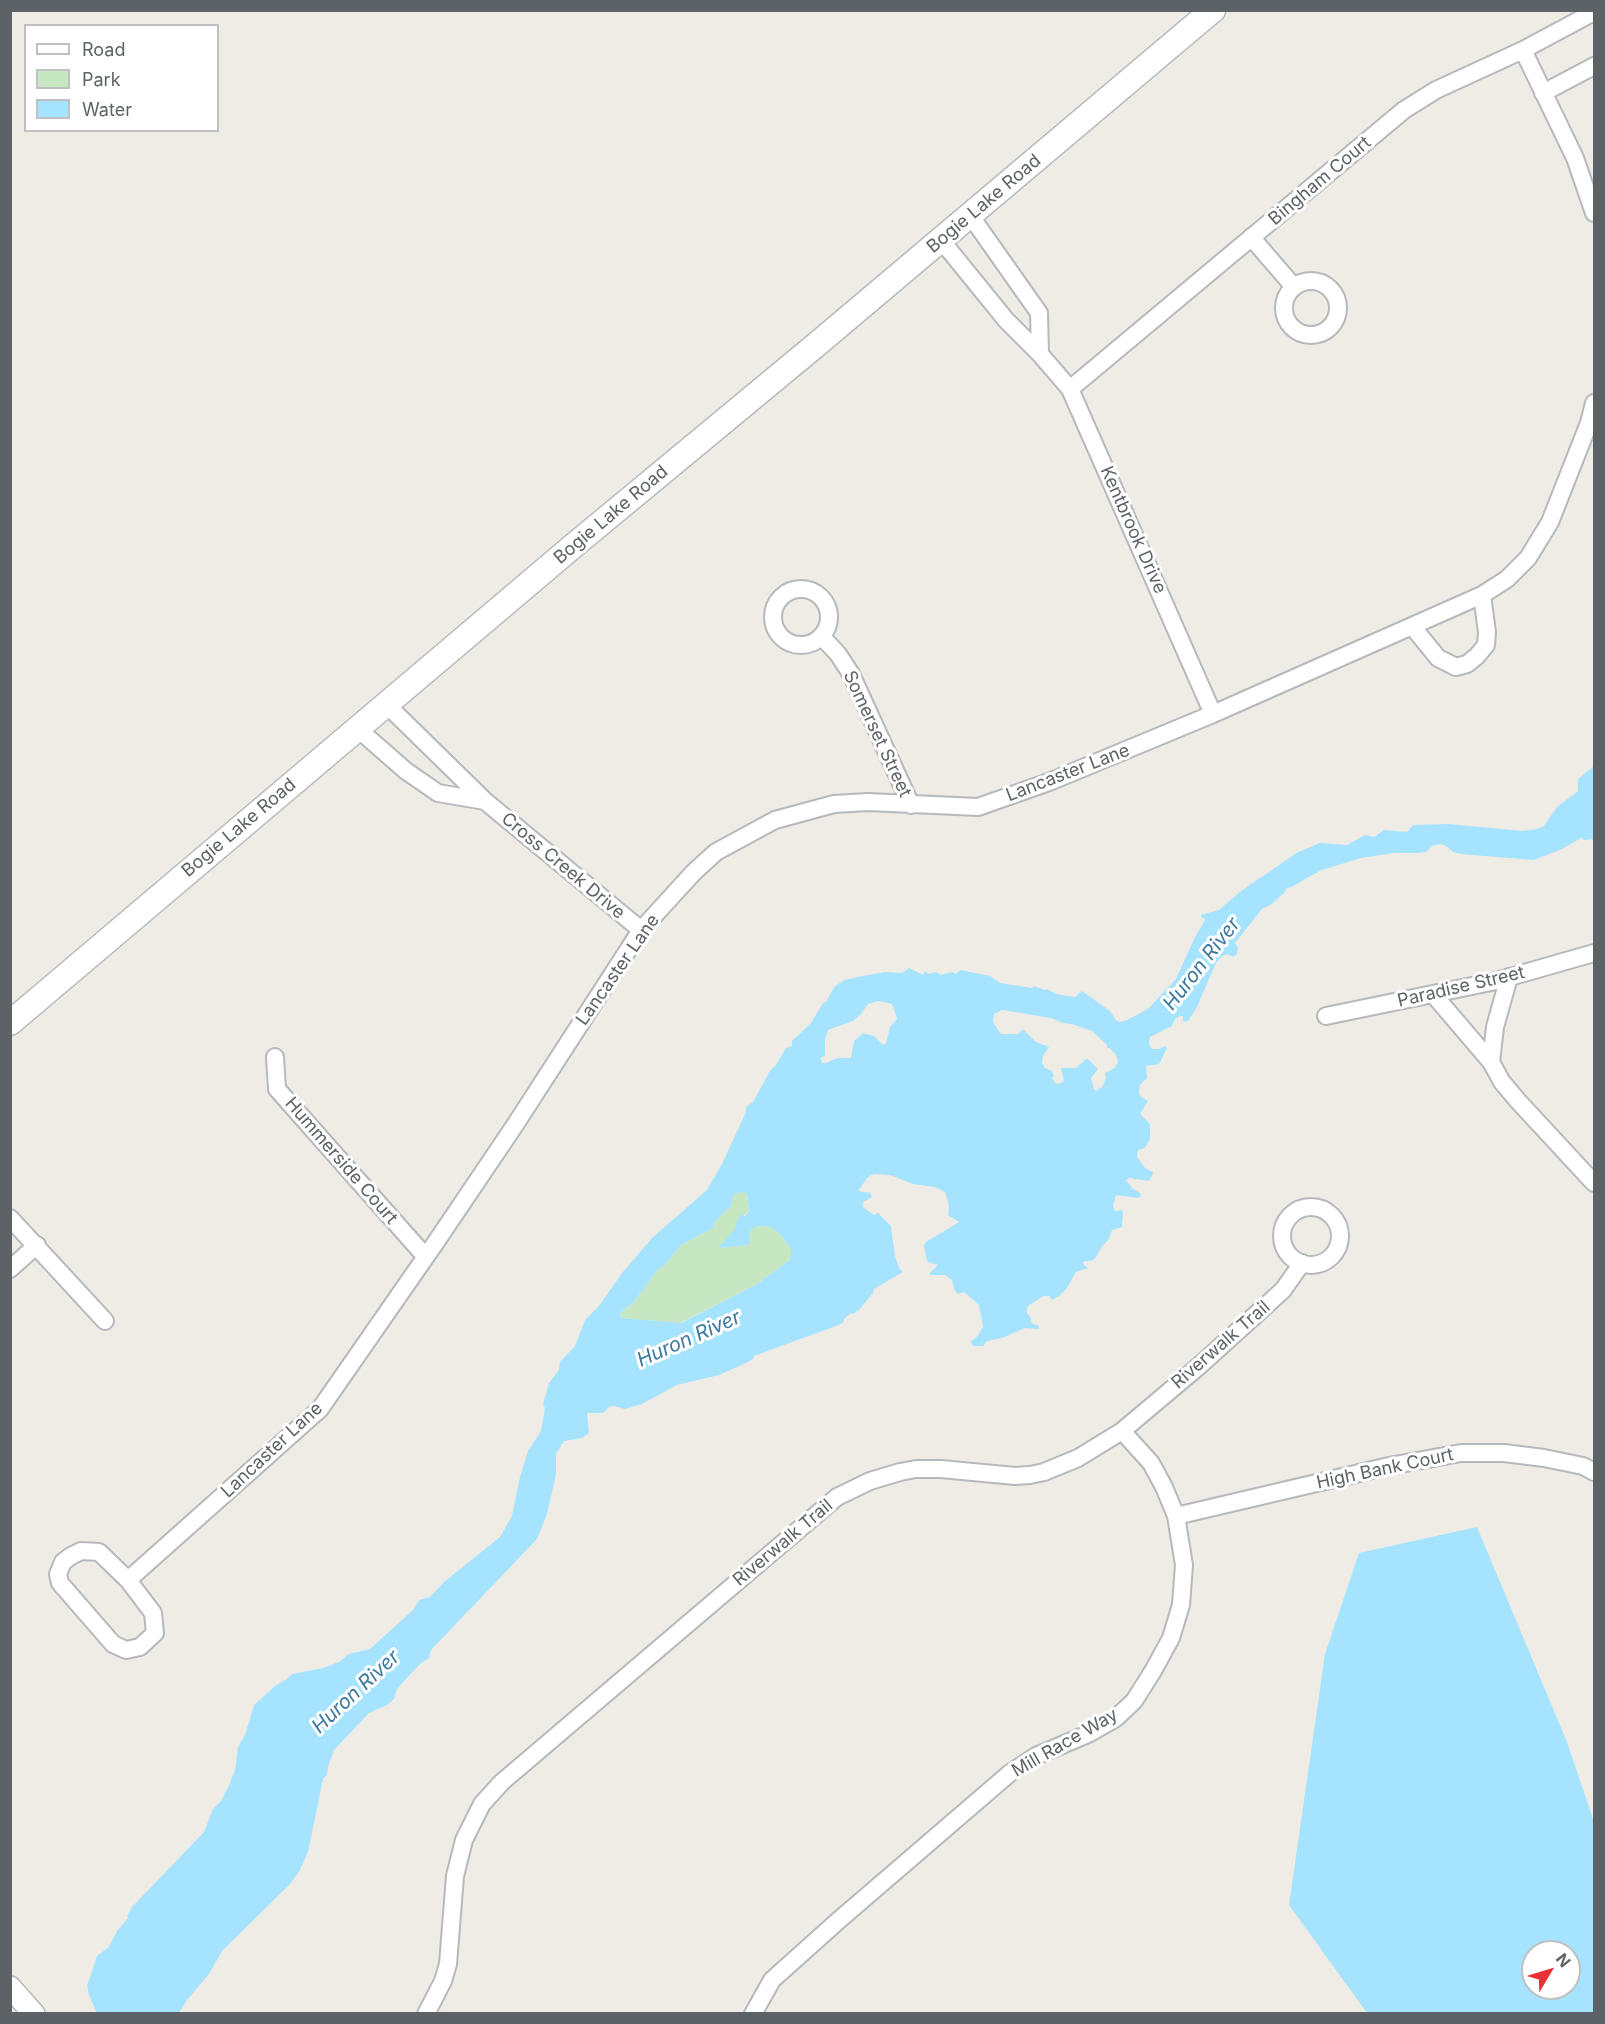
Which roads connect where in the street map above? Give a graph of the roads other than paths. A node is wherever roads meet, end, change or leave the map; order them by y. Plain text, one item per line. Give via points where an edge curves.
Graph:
1 (1213, 10) edge
2 (1594, 12) edge
3 (1523, 50) junction
4 (1594, 66) edge
5 (1543, 93) junction
6 (1594, 213) edge
7 (970, 215) junction
8 (1251, 237) junction
9 (941, 240) junction
10 (1294, 287) dead end
11 (1040, 354) junction
12 (1070, 388) junction
13 (1594, 403) edge
14 (1482, 596) junction
15 (1412, 626) junction
16 (821, 636) dead end
17 (387, 705) junction
18 (1213, 714) junction
19 (358, 729) junction
20 (485, 801) junction
21 (910, 805) junction
22 (641, 930) junction
23 (1594, 953) edge
24 (1509, 978) junction
25 (1433, 994) junction
26 (1326, 1016) dead end
27 (10, 1023) edge
28 (275, 1057) dead end
29 (1491, 1062) junction
30 (1594, 1182) edge
31 (10, 1218) edge
32 (37, 1245) junction
33 (425, 1256) junction
34 (1302, 1263) dead end
35 (10, 1269) edge
36 (105, 1321) dead end
37 (1122, 1431) junction
38 (1594, 1472) edge
39 (1176, 1516) junction
40 (128, 1580) junction
41 (10, 1987) edge
42 (34, 2013) edge
43 (428, 2013) edge
44 (753, 2013) edge

1 - 7 main road, Bogie Lake Road
2 - 3 street, Bingham Court
3 - 5 street
3 - 8 street, Bingham Court via 1436,90 1404,110
4 - 5 street
5 - 6 street via 1575,158
7 - 9 main road, Bogie Lake Road
7 - 11 street via 1040,314
8 - 10 street
8 - 12 street, Bingham Court
9 - 11 street, Kentbrook Drive via 1006,320
9 - 17 main road, Bogie Lake Road
11 - 12 street, Kentbrook Drive
12 - 18 street, Kentbrook Drive
13 - 14 street, Lancaster Lane via 1550,522 1528,558
14 - 15 street, Lancaster Lane
14 - 15 street via 1485,645 1467,664 1456,666 1438,658
15 - 18 street, Lancaster Lane
16 - 21 street, Somerset Street via 851,674
17 - 19 main road, Bogie Lake Road
17 - 20 street, Cross Creek Drive
18 - 21 street, Lancaster Lane via 978,807
19 - 20 street, Cross Creek Drive via 438,793
19 - 27 main road, Bogie Lake Road
20 - 22 street, Cross Creek Drive
21 - 22 street, Lancaster Lane via 834,804 775,820 716,852
22 - 33 street, Lancaster Lane
23 - 24 street, Paradise Street
24 - 25 street, Paradise Street
24 - 29 street via 1495,1027
25 - 26 street, Paradise Street
25 - 29 street
28 - 33 street, Hummerside Court via 277,1089
29 - 30 street via 1518,1101
31 - 32 street
32 - 35 street
32 - 36 street
33 - 40 street, Lancaster Lane via 320,1409
34 - 37 street, Riverwalk Trail via 1282,1290
37 - 39 street, Mill Race Way via 1150,1463
37 - 43 street, Riverwalk Trail via 1078,1458 1044,1472 1015,1476 916,1469 870,1481 828,1504 502,1782 482,1804 459,1859 448,1964
38 - 39 street, High Bank Court via 1544,1458 1461,1453
39 - 44 street, Mill Race Way via 1184,1565 1181,1605 1171,1638 1134,1701 1107,1724 1036,1756 1010,1773 772,1980
40 - 40 street via 99,1552 81,1551 71,1556 58,1574 60,1583 113,1644 126,1650 140,1647 155,1633 153,1613
41 - 42 street

